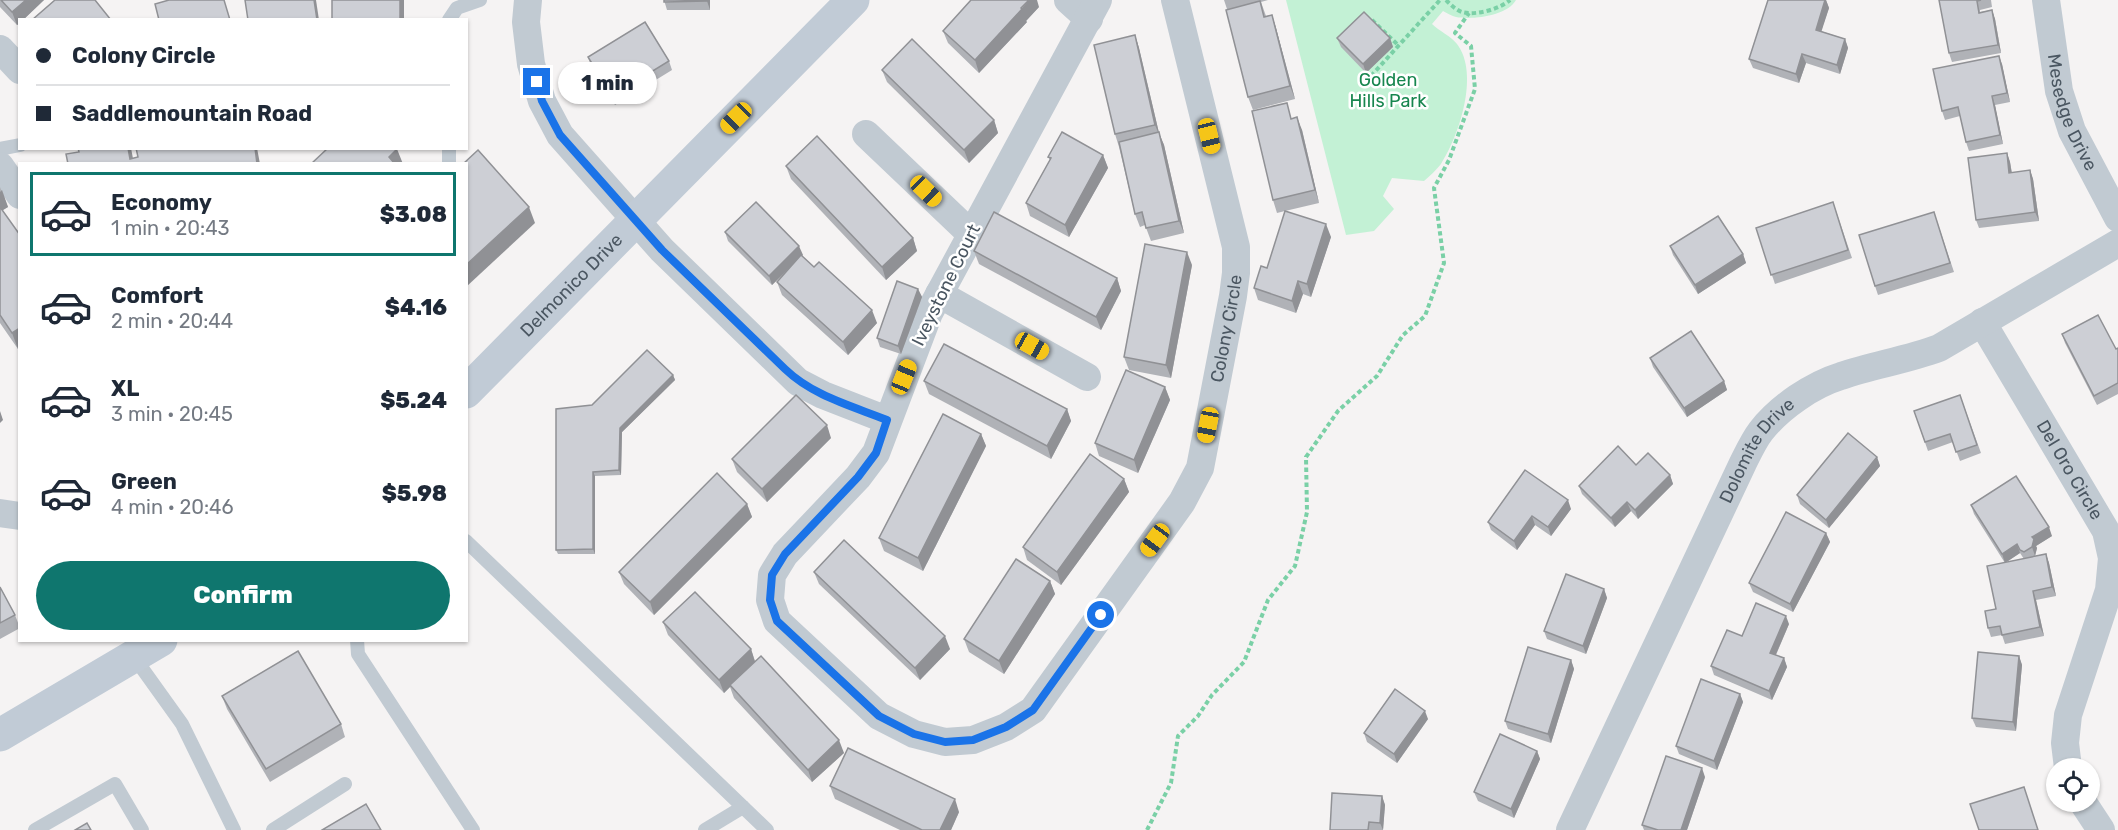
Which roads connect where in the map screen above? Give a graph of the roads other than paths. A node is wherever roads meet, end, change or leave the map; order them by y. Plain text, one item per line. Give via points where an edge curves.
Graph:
1 (480, 0) edge
2 (528, 0) edge
3 (853, 0) edge
4 (1175, 0) edge
5 (2046, 0) edge
6 (1085, 6) edge
7 (450, 18) edge
8 (0, 50) edge
9 (18, 68) edge
10 (866, 134) dead end
11 (18, 145) edge
12 (0, 149) edge
13 (0, 166) edge
14 (18, 192) edge
15 (2118, 218) edge
16 (636, 219) junction
17 (970, 234) junction
18 (2118, 243) edge
19 (939, 294) junction
20 (1982, 322) junction
21 (1087, 377) dead end
22 (468, 390) edge
23 (887, 420) junction
24 (0, 513) edge
25 (18, 516) edge
26 (470, 550) edge
27 (357, 642) edge
28 (153, 645) edge
29 (0, 735) edge
30 (2067, 758) edge
31 (345, 784) dead end
32 (743, 807) junction
33 (2089, 812) edge
34 (35, 830) edge
35 (142, 830) edge
36 (234, 830) edge
37 (273, 830) edge
38 (473, 830) edge
39 (705, 830) edge
40 (767, 830) edge
41 (1570, 830) edge
42 (2101, 830) edge

1 - 7 lane via 457,8
2 - 16 street via 526,22 531,64 542,101 560,135
3 - 16 street, Delmonico Drive
4 - 23 street, Colony Circle via 1236,247 1233,296 1200,468 1182,502 1033,710 1006,727 973,740 945,742 914,734 879,716 777,621 770,600 772,575 785,554 858,477 876,453
5 - 15 street, Mesedge Drive via 2059,91 2072,131
6 - 17 street, Iveystone Court
8 - 9 street
10 - 17 street
11 - 12 lane
13 - 14 street
16 - 22 street, Delmonico Drive
16 - 23 street via 662,250 798,382
17 - 19 street, Iveystone Court
18 - 20 street, Dolomite Drive
19 - 21 street
19 - 23 street, Iveystone Court
20 - 30 street, Del Oro Circle via 2106,531 2112,558 2109,590 2068,715
20 - 41 street, Dolomite Drive via 1939,348 1839,376 1810,390 1761,431
24 - 25 street
26 - 32 lane
27 - 38 lane via 358,654
28 - 29 street
28 - 36 lane via 182,724
31 - 37 lane
32 - 39 lane
32 - 40 lane
33 - 42 street
34 - 35 lane via 115,784

